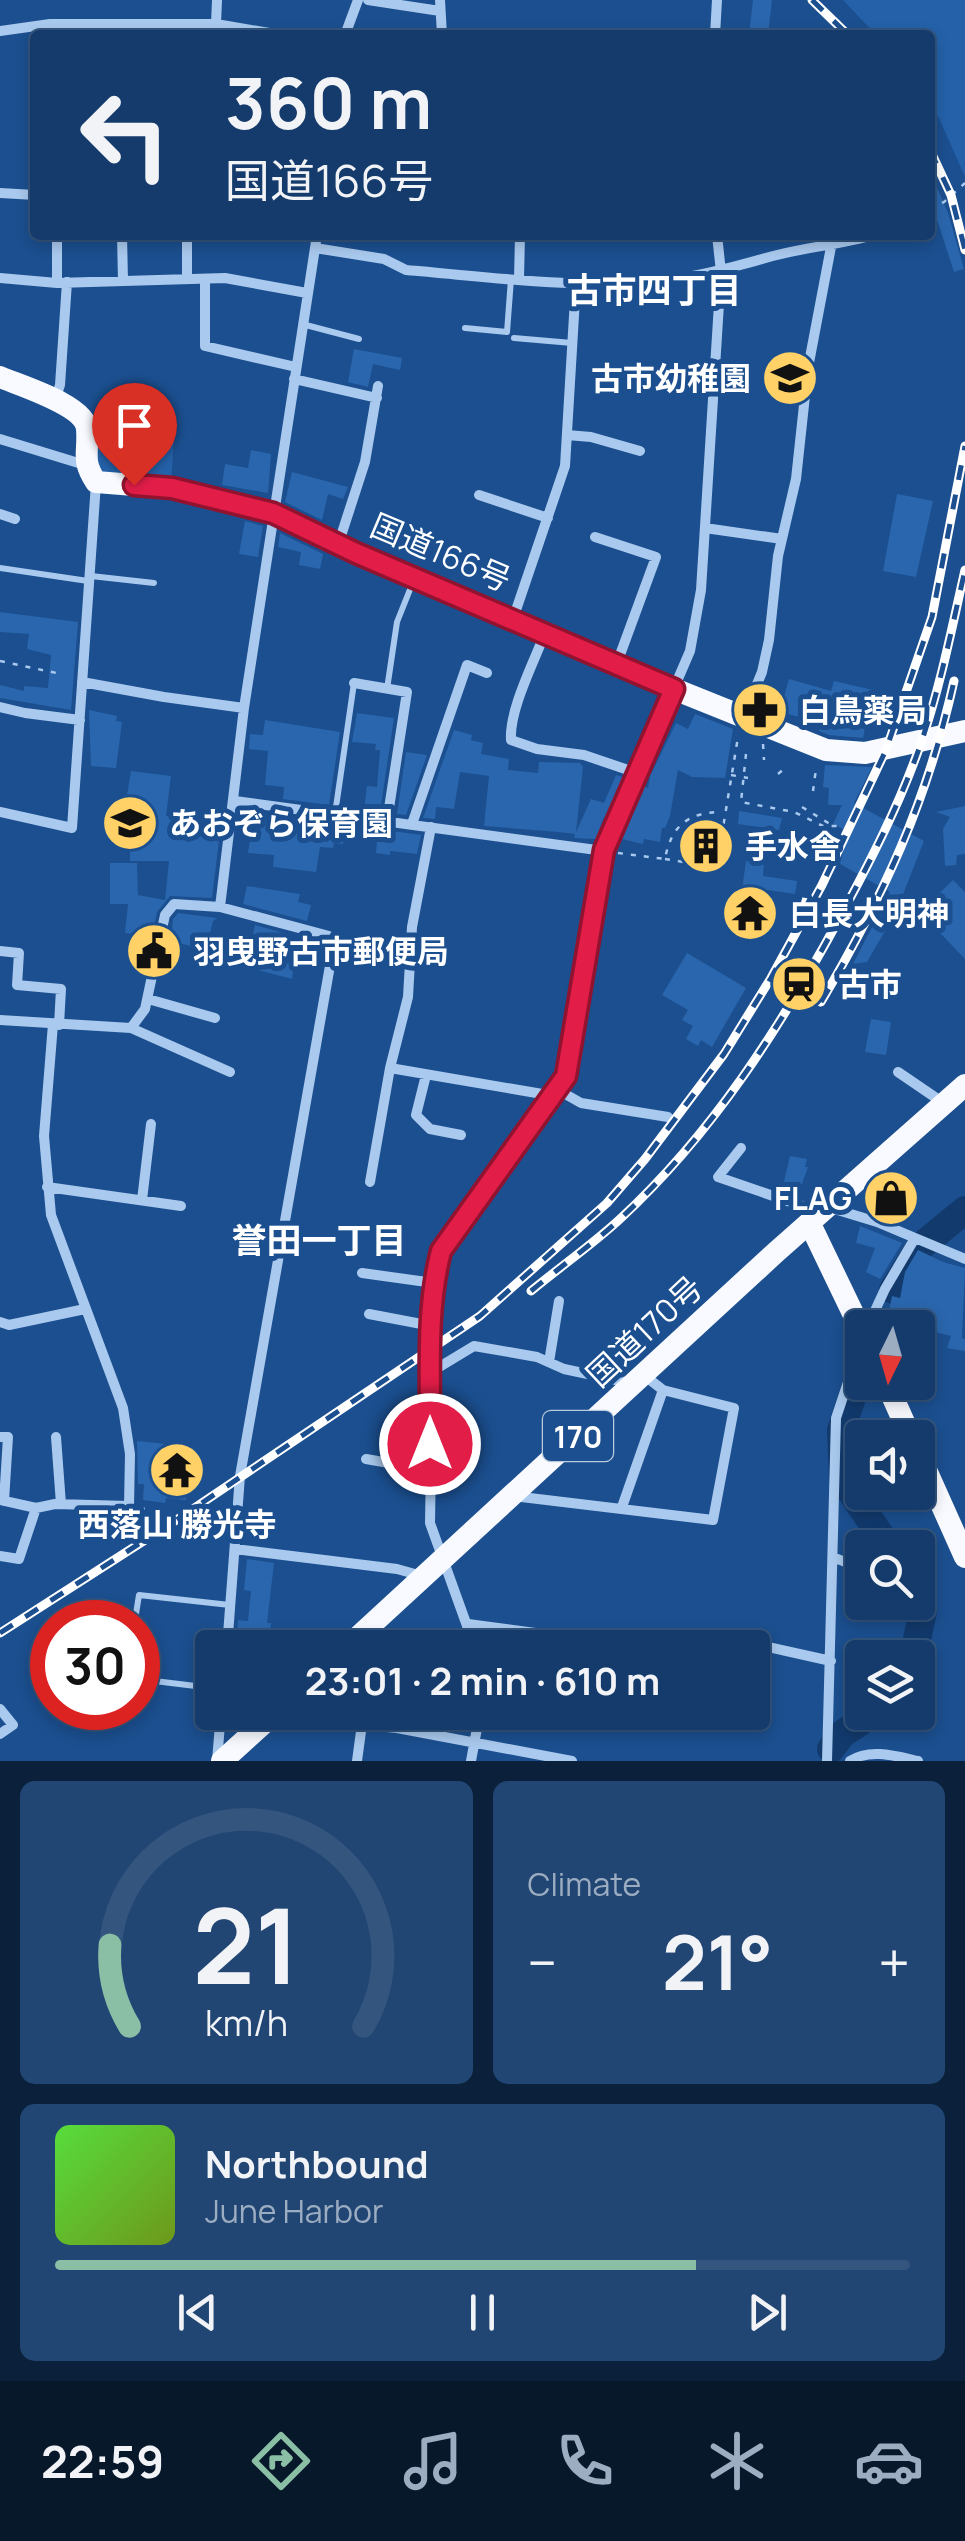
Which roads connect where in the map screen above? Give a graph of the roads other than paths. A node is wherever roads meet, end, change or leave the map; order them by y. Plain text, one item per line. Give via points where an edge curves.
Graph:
1 (217, 0) edge
2 (358, 0) edge
3 (368, 0) edge
4 (717, 0) edge
5 (440, 5) edge
6 (210, 28) edge
7 (50, 29) edge
8 (0, 30) edge
9 (108, 30) edge
10 (346, 30) edge
11 (442, 30) edge
12 (716, 30) edge
13 (0, 192) edge
14 (30, 195) edge
15 (58, 240) edge
16 (122, 240) edge
17 (187, 240) edge
18 (316, 240) edge
19 (522, 240) edge
20 (718, 240) edge
21 (856, 240) edge
22 (831, 247) junction
23 (315, 248) junction
24 (721, 272) junction
25 (0, 278) edge
26 (515, 278) junction
27 (187, 279) junction
28 (205, 279) junction
29 (123, 281) junction
30 (62, 282) junction
31 (576, 282) junction
32 (307, 293) junction
33 (302, 324) junction
34 (465, 328) dead end
35 (514, 338) dead end
36 (359, 340) dead end
37 (572, 343) junction
38 (295, 373) junction
39 (0, 377) edge
40 (54, 401) junction
41 (567, 435) junction
42 (0, 439) edge
43 (640, 452) dead end
44 (90, 474) junction
45 (479, 495) dead end
46 (273, 513) junction
47 (0, 514) edge
48 (16, 518) dead end
49 (548, 518) junction
50 (705, 528) junction
51 (595, 537) dead end
52 (782, 540) junction
53 (339, 542) junction
54 (0, 568) edge
55 (415, 576) junction
56 (90, 578) junction
57 (154, 583) dead end
58 (512, 619) junction
59 (545, 633) junction
60 (617, 664) junction
61 (487, 673) dead end
62 (82, 682) junction
63 (354, 683) joint
64 (387, 689) junction
65 (674, 689) junction
66 (0, 707) edge
67 (244, 708) junction
68 (744, 716) junction
69 (80, 720) junction
70 (965, 731) edge
71 (637, 773) junction
72 (235, 801) junction
73 (0, 812) edge
74 (335, 814) junction
75 (387, 820) junction
76 (412, 824) junction
77 (432, 827) junction
78 (604, 850) junction
79 (220, 907) junction
80 (0, 952) edge
81 (148, 1000) junction
82 (215, 1018) dead end
83 (0, 1020) edge
84 (56, 1025) junction
85 (131, 1028) junction
86 (390, 1068) junction
87 (230, 1072) dead end
88 (898, 1072) dead end
89 (426, 1075) junction
90 (965, 1085) edge
91 (556, 1093) junction
92 (945, 1104) junction
93 (668, 1117) dead end
94 (151, 1124) dead end
95 (461, 1135) dead end
96 (741, 1148) dead end
97 (370, 1182) dead end
98 (47, 1187) junction
99 (142, 1200) junction
100 (181, 1206) dead end
101 (819, 1216) junction
102 (921, 1241) junction
103 (964, 1257) edge
104 (362, 1273) dead end
105 (434, 1282) junction
106 (559, 1301) dead end
107 (85, 1309) junction
108 (857, 1310) edge
109 (874, 1310) edge
110 (369, 1314) dead end
111 (0, 1322) edge
112 (432, 1326) junction
113 (549, 1362) junction
114 (431, 1372) junction
115 (648, 1383) junction
116 (845, 1391) edge
117 (0, 1436) edge
118 (56, 1437) dead end
119 (366, 1459) dead end
120 (430, 1480) junction
121 (935, 1488) edge
122 (512, 1496) junction
123 (2, 1500) edge
124 (61, 1504) junction
125 (622, 1507) junction
126 (36, 1508) junction
127 (963, 1546) edge
128 (234, 1549) junction
129 (0, 1556) edge
130 (833, 1556) junction
131 (442, 1559) junction
132 (845, 1561) edge
133 (423, 1576) junction
134 (138, 1600) edge
135 (230, 1606) junction
136 (468, 1624) junction
137 (228, 1630) edge
138 (365, 1630) edge
139 (470, 1630) edge
140 (513, 1630) edge
141 (770, 1648) edge
142 (830, 1661) junction
143 (160, 1681) edge
144 (195, 1686) edge
145 (0, 1709) edge
146 (221, 1730) edge
147 (256, 1730) edge
148 (361, 1730) edge
149 (398, 1730) edge
150 (478, 1730) edge
151 (0, 1734) edge
152 (476, 1743) junction
153 (220, 1761) edge
154 (357, 1761) edge
155 (471, 1761) edge
156 (572, 1761) edge
157 (827, 1761) edge
158 (850, 1761) edge
159 (918, 1761) edge

1 - 6 street
2 - 10 street
3 - 5 street
4 - 12 street
5 - 11 street
6 - 9 street
7 - 8 street
7 - 9 street
13 - 14 street
15 - 30 street
16 - 29 street
17 - 27 street
18 - 23 street
19 - 26 street
20 - 24 street
21 - 22 street
22 - 24 street
22 - 52 street
23 - 26 street via 384,259 406,270
23 - 32 street
24 - 31 street
24 - 50 street
25 - 30 street
26 - 31 street
26 - 34 lane via 507,332
27 - 28 street
27 - 29 street
28 - 32 street
28 - 38 street via 205,346
29 - 30 street
30 - 40 street
31 - 37 street
32 - 33 street
33 - 36 lane
33 - 38 street
35 - 37 lane
37 - 41 street
38 - 46 street
38 - 53 street via 378,392 365,462
39 - 40 highway
40 - 44 highway via 77,410 87,424
41 - 43 street
41 - 49 street
42 - 44 street
44 - 46 highway, 国道166号
44 - 56 street
45 - 49 street
46 - 53 highway, 国道166号
46 - 67 street
47 - 48 street
49 - 58 street
50 - 52 street
50 - 65 street via 698,620
51 - 60 street via 656,557
52 - 68 street via 769,640
53 - 55 highway, 国道166号
54 - 56 lane
55 - 58 highway, 国道166号
55 - 64 lane via 397,622
56 - 57 lane
56 - 62 street
58 - 59 highway, 国道166号
59 - 60 highway, 国道166号
59 - 71 street via 511,740
60 - 65 highway, 国道166号
61 - 76 street via 467,665
62 - 67 street
62 - 69 street
63 - 64 street
63 - 74 lane
64 - 75 street via 407,692
65 - 68 highway, 国道166号
65 - 71 street
66 - 69 street
67 - 72 street
68 - 70 highway, 国道166号 via 842,753 906,747
69 - 73 street via 72,828
71 - 78 street
72 - 74 street
72 - 79 street
74 - 75 street
75 - 76 street
76 - 77 street
77 - 78 street
77 - 86 street via 412,927 408,997
78 - 91 street via 566,1076
79 - 81 street via 174,904 165,915
79 - 128 street via 329,936 334,943 240,1476
80 - 84 street via 18,953 18,985 62,989
81 - 82 street
81 - 85 street
83 - 84 street
84 - 85 street
84 - 98 street via 44,1136
85 - 87 street
86 - 89 street
86 - 97 street
88 - 92 street
89 - 91 street
89 - 95 street via 416,1114 430,1129
90 - 92 highway, 国道170号 / 170
91 - 93 street
91 - 105 street via 441,1251
92 - 101 highway, 国道170号 / 170
94 - 99 street
96 - 101 street via 718,1177
98 - 99 street
98 - 107 street
99 - 100 street
101 - 102 street via 878,1222
101 - 108 highway
101 - 115 highway, 国道170号 / 170
102 - 103 street
102 - 109 street
104 - 105 street
105 - 112 street
106 - 113 street
107 - 111 street
107 - 124 street via 123,1408 130,1506
110 - 112 street
112 - 114 street
113 - 114 street via 474,1346
113 - 115 street
114 - 120 street
115 - 122 highway, 国道170号 / 170
115 - 125 street
115 - 125 street via 734,1408 713,1520
116 - 130 street via 836,1418
117 - 123 street via 8,1437
118 - 124 street
119 - 120 street
120 - 131 street via 430,1523
121 - 127 highway
122 - 125 street
122 - 131 highway, 国道170号 / 170
123 - 126 street
124 - 126 street
126 - 129 street via 19,1559
128 - 133 street
128 - 135 street
130 - 132 street
130 - 142 street
131 - 133 highway, 国道170号 / 170
131 - 136 street
133 - 138 highway, 国道170号 / 170
134 - 135 lane via 139,1595
135 - 137 street
136 - 139 street
136 - 140 street
141 - 142 street
142 - 157 street
143 - 144 lane
145 - 151 street via 13,1725
146 - 153 street
147 - 153 highway
148 - 154 street
149 - 152 street
150 - 152 street
152 - 155 street
152 - 156 street
158 - 159 street via 890,1754

